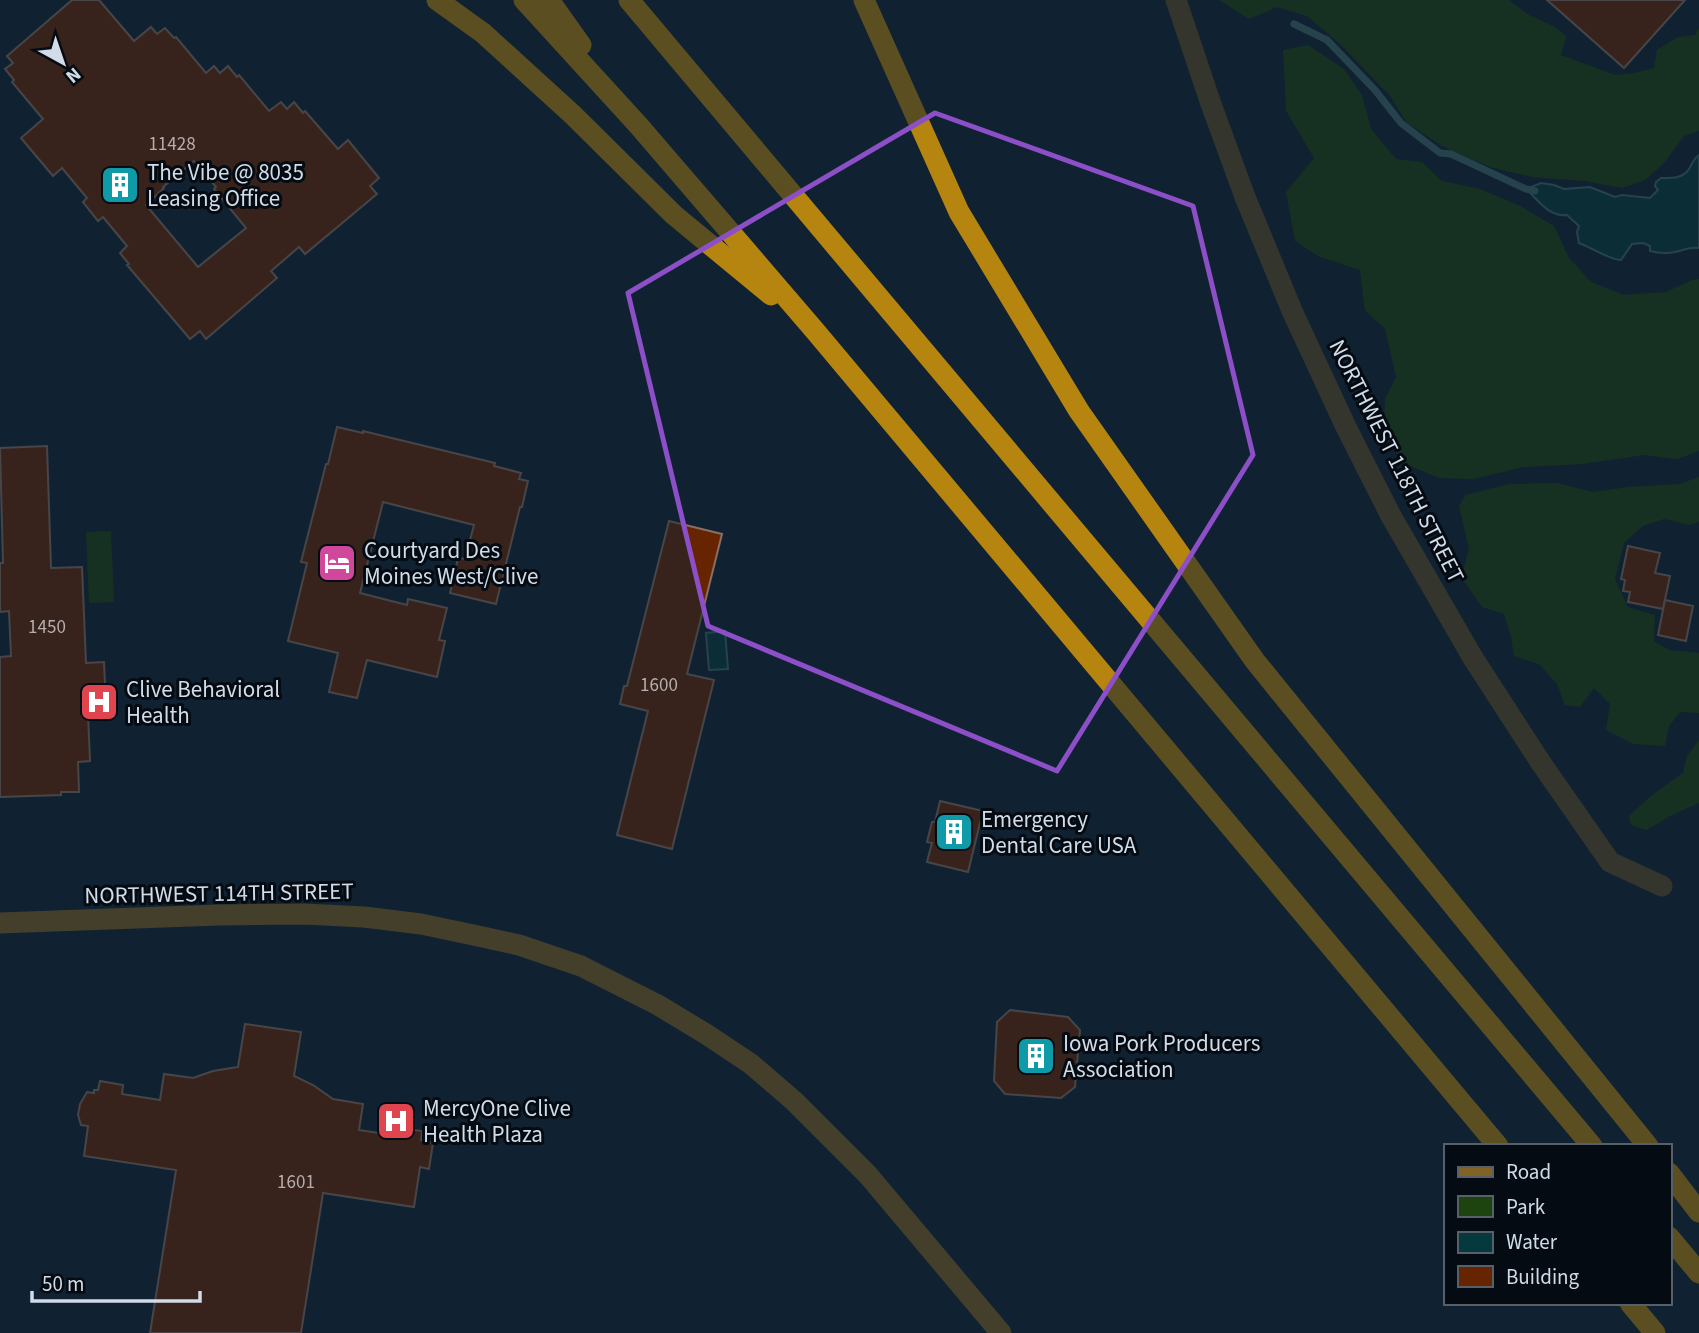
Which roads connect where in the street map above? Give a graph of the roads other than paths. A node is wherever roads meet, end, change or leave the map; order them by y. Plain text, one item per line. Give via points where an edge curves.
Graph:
1 (437, 0) edge
2 (524, 0) edge
3 (549, 0) edge
4 (629, 0) edge
5 (864, 0) edge
6 (1176, 0) edge
7 (639, 126) junction
8 (816, 332) junction
9 (1662, 886) dead end
10 (0, 923) edge
11 (1496, 1144) edge
12 (1590, 1144) edge
13 (1646, 1144) edge
14 (1671, 1176) edge
15 (1699, 1212) edge
16 (1671, 1239) edge
17 (1699, 1273) edge
18 (1632, 1305) edge
19 (1001, 1333) edge
20 (1655, 1333) edge

1 - 8 highway via 483,33 674,215
2 - 7 highway
3 - 7 highway
4 - 12 highway
5 - 13 highway via 959,212 1079,411 1255,661
6 - 9 street, NORTHWEST 118TH STREET via 1245,197 1293,313 1391,516 1473,658 1610,862
7 - 8 highway
8 - 11 highway
10 - 19 street, NORTHWEST 114TH STREET via 304,914 364,917 519,945 581,966 706,1034 794,1101 868,1175
14 - 15 highway
16 - 17 highway
18 - 20 highway

